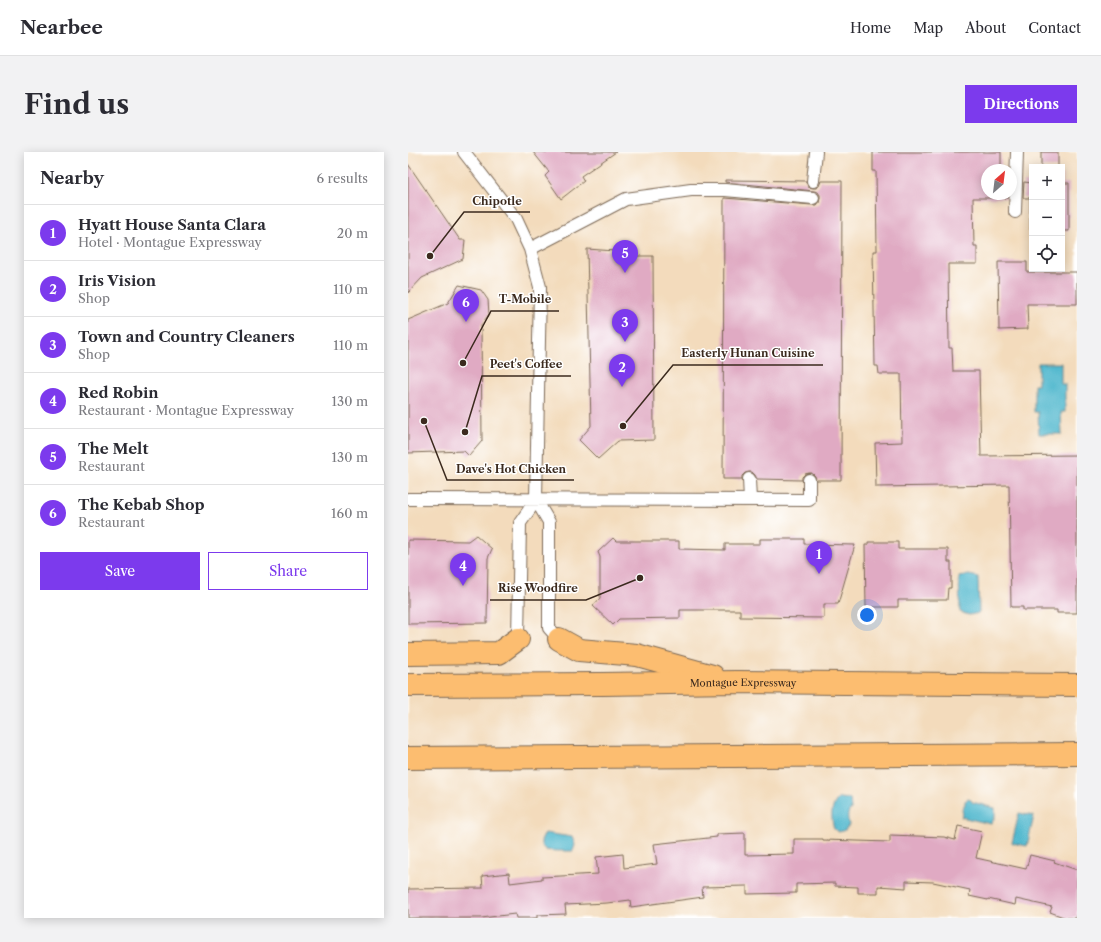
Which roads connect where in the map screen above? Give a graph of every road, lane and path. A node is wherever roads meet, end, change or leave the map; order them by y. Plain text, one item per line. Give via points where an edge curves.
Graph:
1 (464, 152) edge
2 (816, 152) edge
3 (1017, 152) edge
4 (813, 181) dead end
5 (813, 198) dead end
6 (1015, 212) dead end
7 (530, 249) junction
8 (750, 479) dead end
9 (810, 480) dead end
10 (408, 499) edge
11 (536, 500) junction
12 (750, 500) junction
13 (518, 639) joint
14 (559, 639) joint
15 (408, 654) edge
16 (737, 682) junction
17 (408, 685) edge
18 (1077, 685) edge
19 (1077, 754) edge
20 (408, 758) edge

1 - 7 lane via 516,219
2 - 4 lane
3 - 6 lane
5 - 7 lane via 724,190 691,190 626,199
7 - 11 lane via 540,287
8 - 12 lane
9 - 12 lane via 809,500
10 - 11 lane
11 - 12 lane
11 - 13 lane via 520,523
11 - 14 lane via 548,522 549,628
13 - 15 highway via 499,653
14 - 16 highway via 579,650 637,655
16 - 17 highway, Montague Expressway
16 - 18 highway, Montague Expressway
19 - 20 highway

